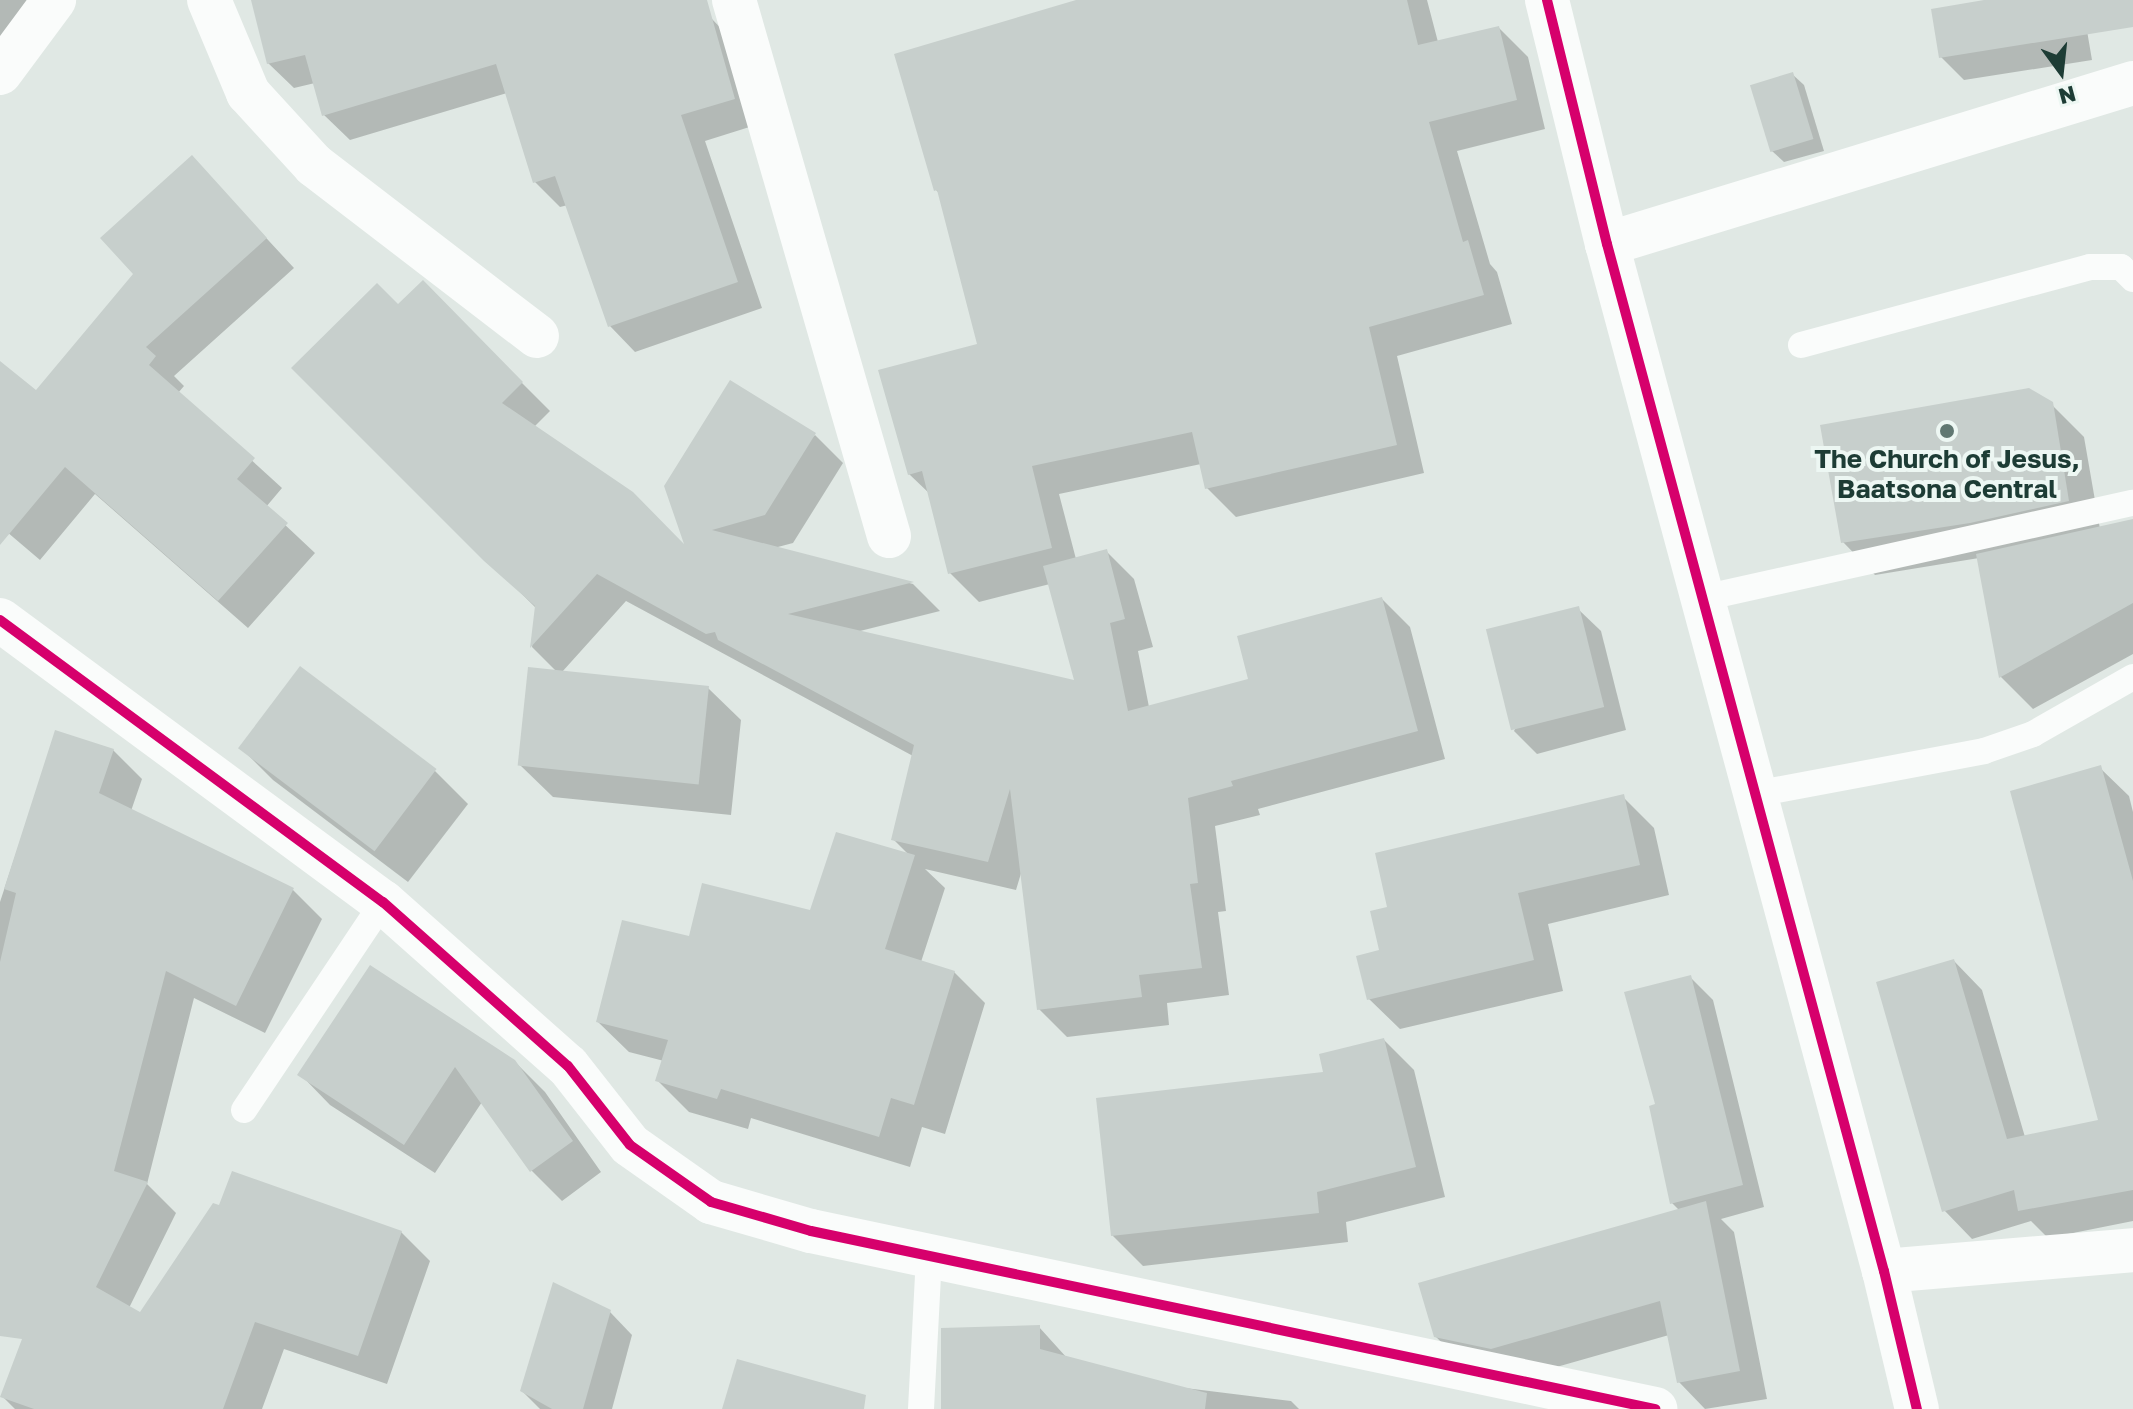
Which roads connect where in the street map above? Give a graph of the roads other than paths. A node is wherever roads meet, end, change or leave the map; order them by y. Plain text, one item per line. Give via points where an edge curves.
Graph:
1 (54, 0) edge
2 (209, 0) edge
3 (734, 0) edge
4 (1547, 0) edge
5 (0, 73) edge
6 (2133, 83) edge
7 (1607, 244) junction
8 (2133, 279) edge
9 (537, 336) dead end
10 (1801, 345) dead end
11 (2133, 503) edge
12 (889, 536) dead end
13 (1703, 598) junction
14 (0, 620) edge
15 (2133, 677) edge
16 (1755, 794) junction
17 (383, 902) junction
18 (244, 1110) dead end
19 (2133, 1250) edge
20 (929, 1256) junction
21 (1884, 1271) junction
22 (921, 1409) edge
23 (1655, 1409) edge
24 (1917, 1409) edge

1 - 5 street
2 - 9 street via 248,93 314,165
3 - 12 street
4 - 7 street
6 - 7 street
7 - 13 street
8 - 10 lane via 2121,267 2090,267
11 - 13 lane
13 - 16 street
14 - 17 street
15 - 16 lane via 2008,744
16 - 21 street
17 - 18 lane
17 - 20 street via 568,1066 630,1145 711,1202 811,1231
19 - 21 street
20 - 22 lane
20 - 23 street
21 - 24 street

